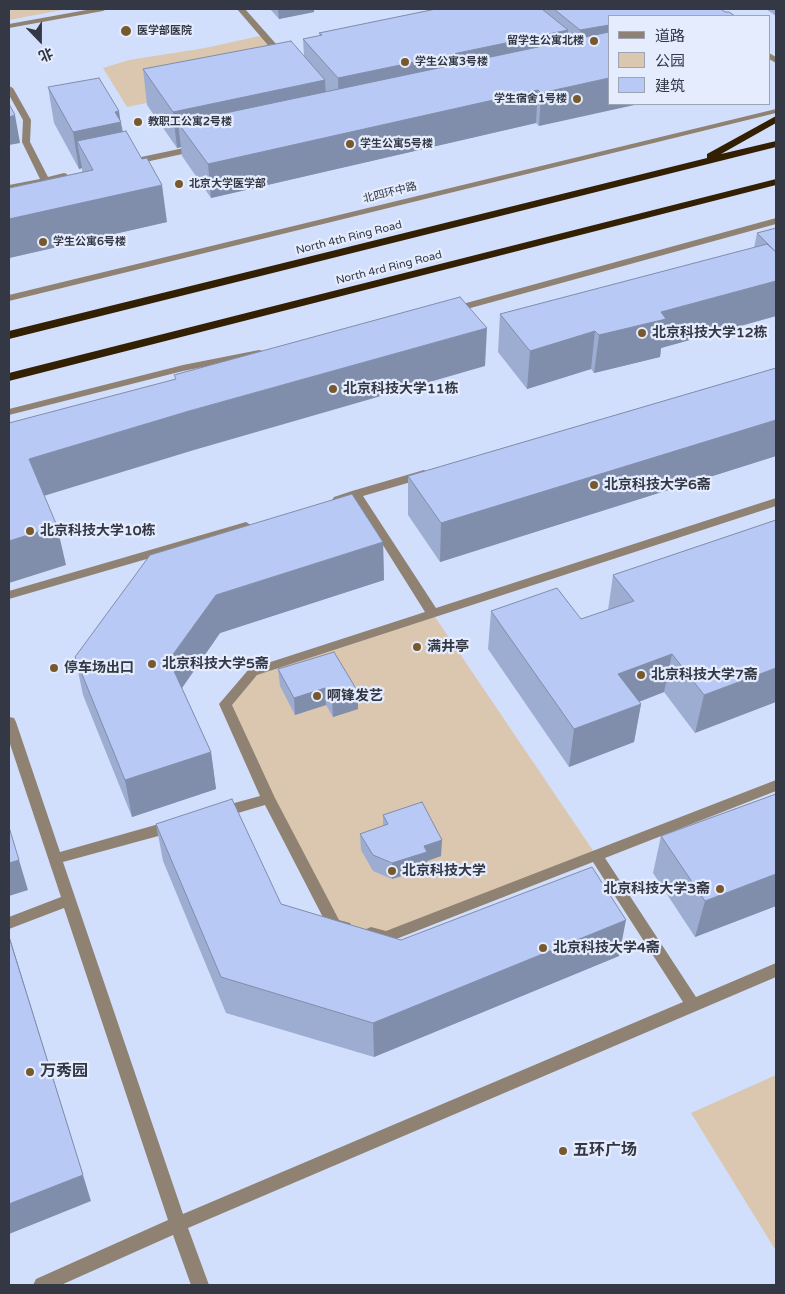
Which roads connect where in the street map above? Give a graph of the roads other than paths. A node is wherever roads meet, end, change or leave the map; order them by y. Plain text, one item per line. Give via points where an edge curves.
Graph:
1 (103, 9) edge
2 (241, 9) edge
3 (9, 26) edge
4 (290, 66) edge
5 (9, 78) edge
6 (9, 88) edge
7 (776, 111) edge
8 (30, 114) dead end
9 (776, 119) edge
10 (776, 144) edge
11 (210, 145) edge
12 (695, 165) junction
13 (113, 166) edge
14 (74, 174) edge
15 (45, 180) junction
16 (776, 182) edge
17 (9, 188) edge
18 (776, 192) edge
19 (725, 196) junction
20 (776, 221) edge
21 (9, 298) edge
22 (444, 312) edge
23 (9, 335) edge
24 (271, 350) edge
25 (9, 377) edge
26 (9, 412) edge
27 (433, 472) edge
28 (356, 494) junction
29 (328, 502) edge
30 (776, 502) edge
31 (253, 524) edge
32 (9, 595) edge
33 (433, 614) junction
34 (9, 722) edge
35 (776, 785) edge
36 (268, 799) junction
37 (203, 817) edge
38 (185, 822) edge
39 (596, 856) junction
40 (55, 859) junction
41 (68, 900) junction
42 (9, 922) edge
43 (776, 970) edge
44 (694, 1006) junction
45 (178, 1224) junction
46 (42, 1285) edge
47 (200, 1285) edge

1 - 3 street
2 - 4 street
5 - 8 street
6 - 15 street via 27,120 26,142
7 - 21 street, 北四环中路
9 - 12 highway
10 - 12 highway
11 - 13 street
12 - 23 highway, North 4th Ring Road
14 - 15 street
15 - 17 street
16 - 19 highway, North 4rd Ring Road
18 - 19 highway
19 - 25 highway, North 4rd Ring Road
20 - 22 street
24 - 26 street via 183,368
27 - 28 street
28 - 29 street
28 - 33 street
30 - 33 street
31 - 32 street
33 - 36 street via 253,672 226,704
34 - 40 street
35 - 39 street
36 - 37 street
36 - 39 street via 334,925 386,937
38 - 40 street
39 - 44 street
40 - 41 street
41 - 42 street
41 - 45 street
43 - 44 street
44 - 45 street
45 - 46 street
45 - 47 street

